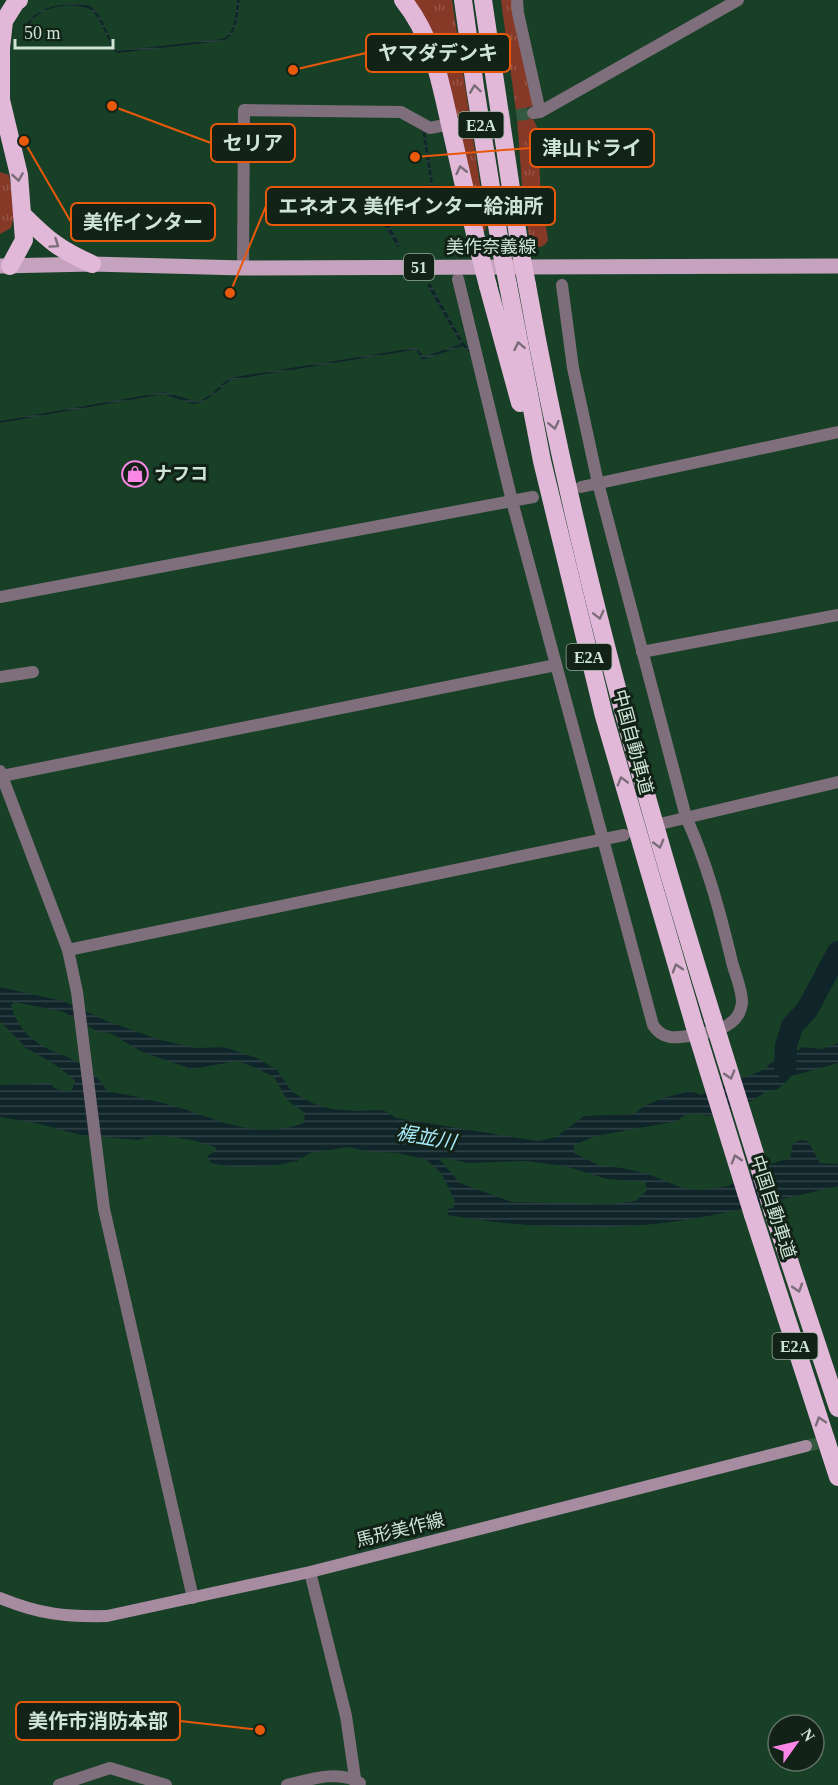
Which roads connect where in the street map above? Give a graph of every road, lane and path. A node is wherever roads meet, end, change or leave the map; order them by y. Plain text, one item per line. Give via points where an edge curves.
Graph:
1 (5, 0) edge
2 (19, 0) edge
3 (403, 0) edge
4 (463, 0) edge
5 (483, 0) edge
6 (517, 0) edge
7 (738, 0) edge
8 (0, 8) edge
9 (444, 125) tunnel mouth
10 (23, 215) junction
11 (92, 264) junction
12 (5, 266) edge
13 (838, 266) edge
14 (243, 268) junction
15 (458, 279) dead end
16 (562, 285) dead end
17 (838, 432) edge
18 (598, 483) junction
19 (581, 487) dead end
20 (533, 497) dead end
21 (512, 501) junction
22 (568, 575) junction
23 (0, 597) edge
24 (838, 615) edge
25 (642, 652) junction
26 (556, 665) junction
27 (33, 672) dead end
28 (0, 677) edge
29 (1, 773) edge
30 (838, 782) edge
31 (686, 817) junction
32 (664, 823) dead end
33 (624, 835) dead end
34 (603, 840) junction
35 (68, 950) junction
36 (838, 1408) edge
37 (806, 1446) tunnel mouth
38 (838, 1477) edge
39 (310, 1572) junction
40 (0, 1598) edge
41 (193, 1598) junction
42 (358, 1783) edge
43 (59, 1785) edge
44 (166, 1785) edge
45 (287, 1785) edge

1 - 8 highway
2 -> 10 highway via 4,21 1,100 19,175
22 -> 3 highway, bridge via 478,248 428,40
22 -> 4 highway, 中国自動車道 / E2A, bridge via 501,250
5 -> 36 highway, 中国自動車道 / E2A, bridge via 527,285 561,458 621,706 712,1019
6 - 7 street via 537,112
9 - 14 street via 430,128 401,112 244,110
10 -> 11 highway via 48,241
10 - 12 highway via 24,240
11 - 12 main road, 美作奈義線 / 51
11 - 14 main road, 美作奈義線 / 51
13 - 14 main road, 美作奈義線 / 51
15 - 21 street
16 - 18 street via 573,368
17 - 18 street
18 - 19 street
18 - 25 street
20 - 21 street
21 - 23 street
21 - 26 street
38 -> 22 highway, 中国自動車道 / E2A, bridge via 694,1024 607,727
24 - 25 street
25 - 31 street
26 - 29 street
26 - 34 street
27 - 28 street
29 - 35 street
30 - 31 street
31 - 32 street
31 - 34 street via 725,932 742,1003 728,1026 710,1032 667,1037 653,1025
33 - 34 street
34 - 35 street
35 - 41 street via 77,992 104,1209
37 - 39 main road, 馬形美作線
39 - 41 main road, 馬形美作線
39 - 42 street via 346,1716
40 - 41 main road, 馬形美作線 via 30,1610 74,1617 107,1616
42 - 45 street via 341,1777 317,1777
43 - 44 street via 110,1768

